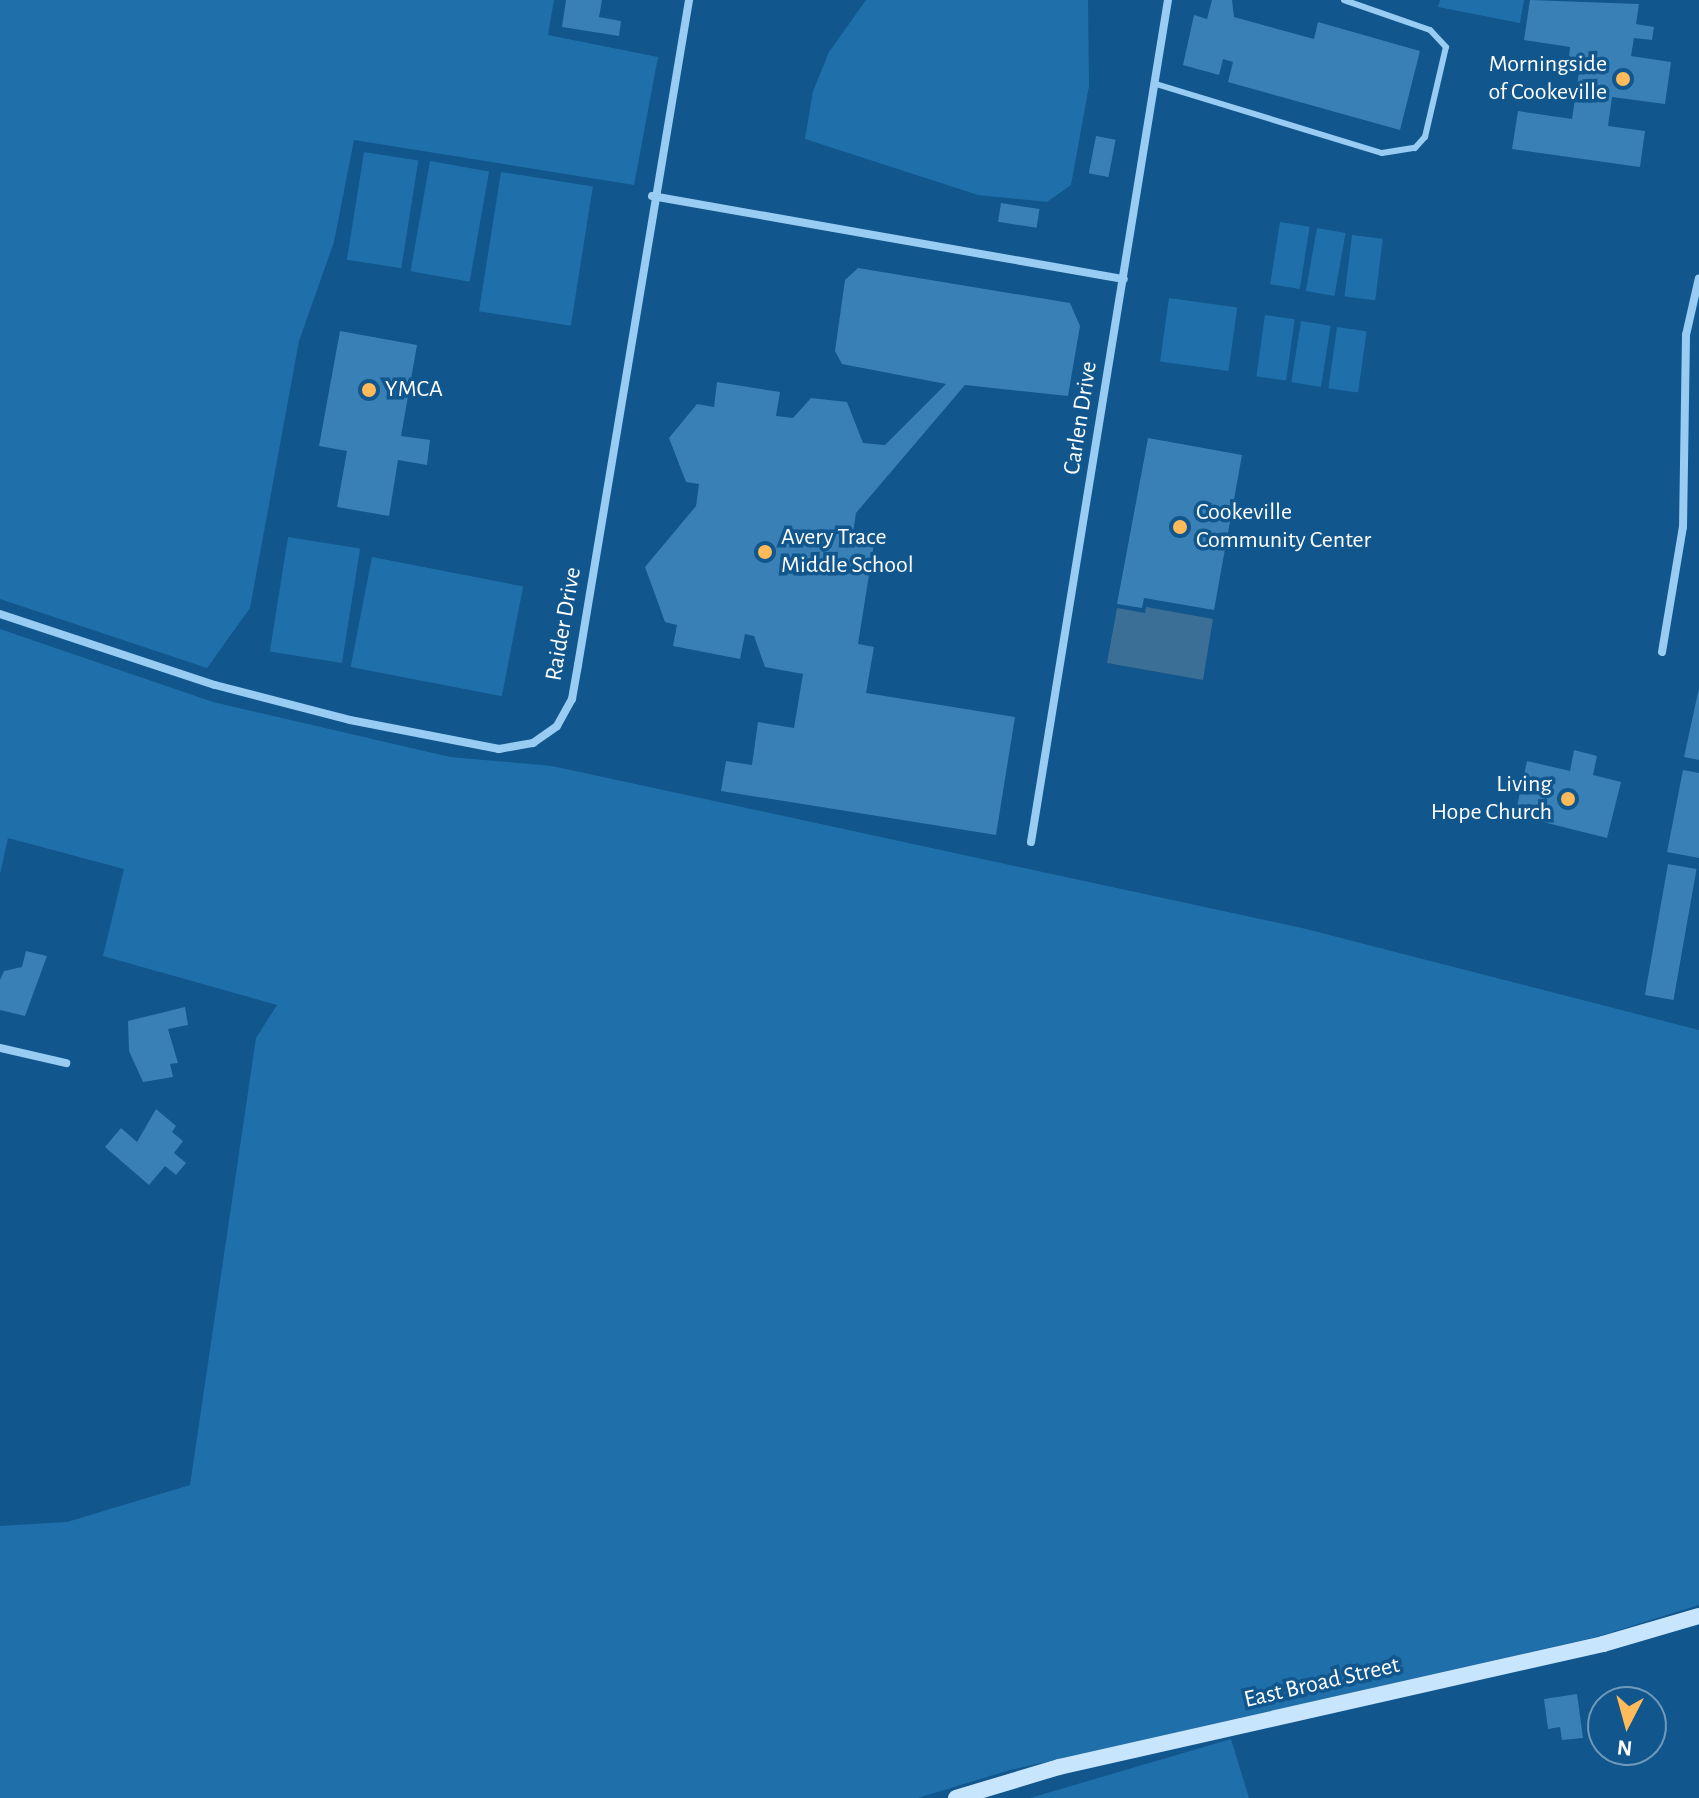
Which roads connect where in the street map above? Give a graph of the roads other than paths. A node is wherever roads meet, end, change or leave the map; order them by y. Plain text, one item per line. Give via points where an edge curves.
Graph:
1 (689, 0) edge
2 (1168, 0) edge
3 (1344, 0) edge
4 (1156, 84) junction
5 (652, 196) junction
6 (1699, 278) edge
7 (1124, 279) junction
8 (0, 614) edge
9 (1662, 652) dead end
10 (1031, 842) dead end
11 (0, 1048) edge
12 (66, 1063) dead end
13 (1699, 1616) edge
14 (956, 1798) edge

1 - 5 street, Raider Drive
2 - 4 street, Carlen Drive
3 - 4 lane via 1430,30 1446,47 1425,137 1415,148 1382,153
4 - 7 street, Carlen Drive
5 - 7 street
5 - 8 street, Raider Drive via 572,699 557,726 533,743 499,749 350,720 215,685
6 - 9 street via 1686,335 1683,527
7 - 10 street, Carlen Drive
11 - 12 street
13 - 14 street, East Broad Street via 1603,1644 1059,1767

